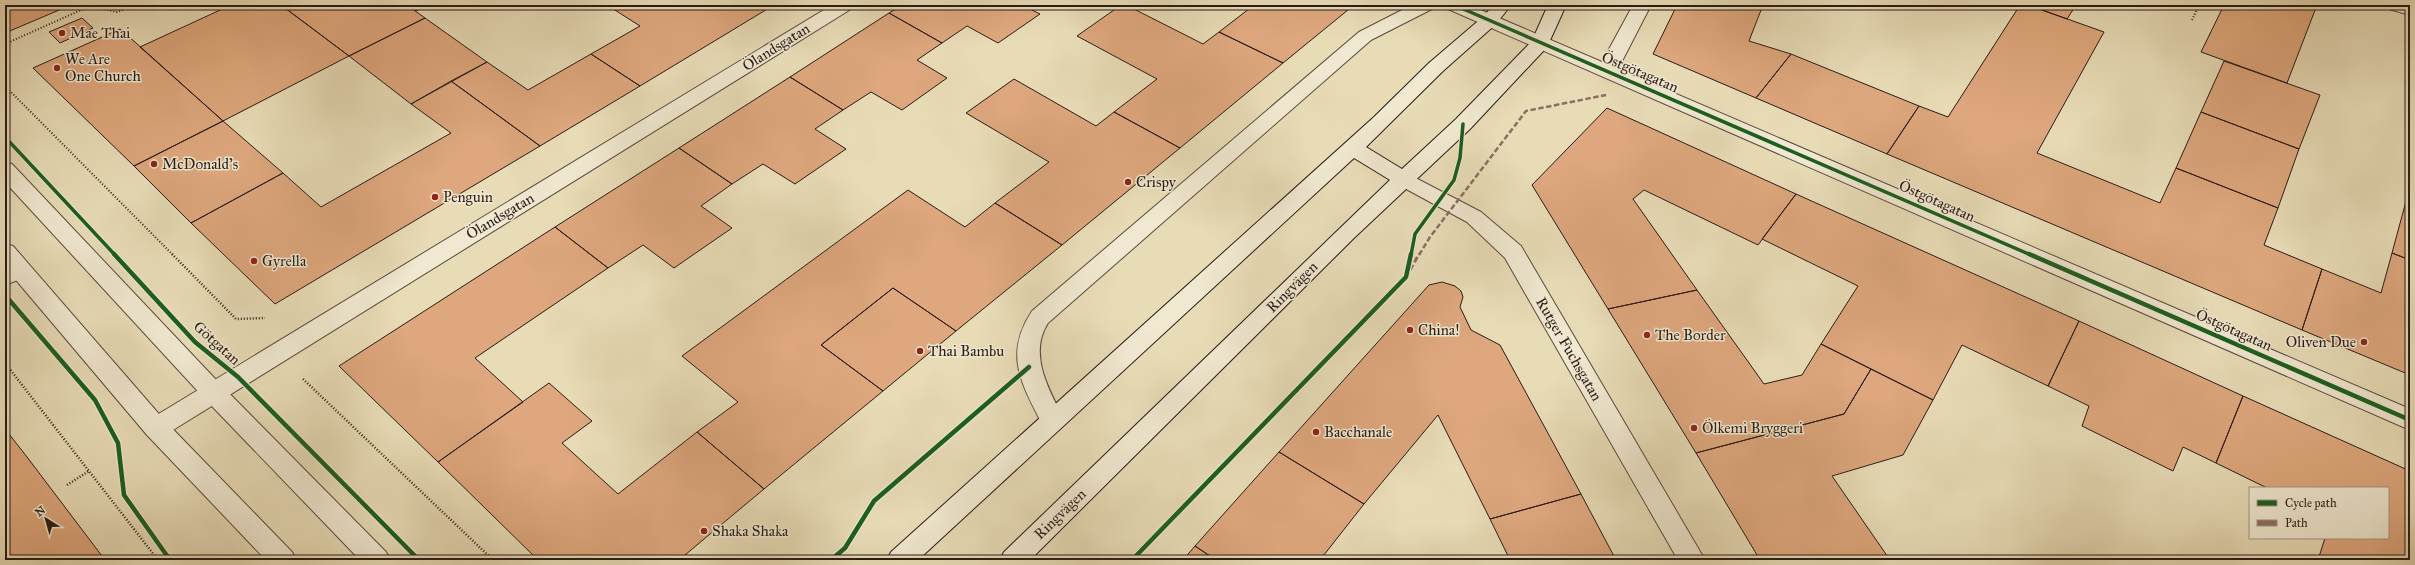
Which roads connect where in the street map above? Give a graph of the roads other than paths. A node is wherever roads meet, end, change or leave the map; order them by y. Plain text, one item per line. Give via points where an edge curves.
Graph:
1 (845, 5) edge
2 (1426, 5) edge
3 (1454, 5) edge
4 (1502, 5) edge
5 (1557, 5) edge
6 (1642, 5) edge
7 (2395, 5) edge
8 (2410, 10) edge
9 (1490, 20) junction
10 (1540, 43) junction
11 (1606, 71) junction
12 (1352, 148) junction
13 (5, 169) edge
14 (1404, 179) junction
15 (5, 252) edge
16 (12, 274) edge
17 (213, 392) junction
18 (1052, 419) junction
19 (2410, 420) edge
20 (156, 428) junction
21 (283, 560) edge
22 (377, 560) edge
23 (900, 560) edge
24 (1013, 560) edge
25 (1692, 560) edge

1 - 17 street, Ölandsgatan
2 - 18 street via 1365,36 1034,324 1028,347 1029,367 1034,384
3 - 9 street, Östgötagatan
4 - 9 street
5 - 10 street, Ringvägen
6 - 11 street
7 - 8 street
9 - 10 street, Östgötagatan
9 - 12 street via 1436,67
10 - 11 street, Östgötagatan
10 - 14 street, Ringvägen via 1463,124
11 - 19 street, Östgötagatan
12 - 14 street, Rutger Fuchsgatan
12 - 18 street
13 - 17 street
14 - 24 street, Ringvägen
14 - 25 street, Rutger Fuchsgatan via 1474,217 1513,252
15 - 16 street
16 - 20 street
17 - 20 street, Ölandsgatan
17 - 22 street
18 - 23 street
20 - 21 street

